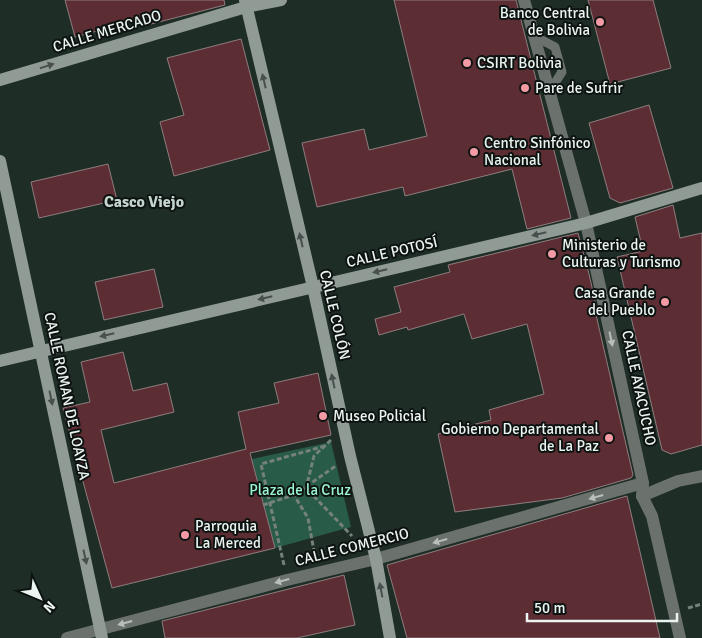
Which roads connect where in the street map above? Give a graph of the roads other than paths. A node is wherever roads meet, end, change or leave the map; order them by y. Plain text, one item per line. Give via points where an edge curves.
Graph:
1 (281, 0) edge
2 (524, 0) edge
3 (245, 3) edge
4 (534, 36) junction
5 (0, 80) edge
6 (549, 92) junction
7 (0, 161) edge
8 (702, 188) edge
9 (586, 223) junction
10 (313, 287) junction
11 (40, 350) junction
12 (0, 361) edge
13 (702, 476) edge
14 (642, 490) junction
15 (376, 559) junction
16 (102, 634) edge
17 (67, 638) edge
18 (390, 638) edge
19 (680, 638) edge

1 - 3 main road, CALLE MERCADO
2 - 4 street, CALLE AYACUCHO
5 -> 3 main road, CALLE MERCADO
10 -> 3 main road, CALLE COLÓN
4 - 6 street, CALLE AYACUCHO
4 - 6 lane via 555,47 562,72
6 - 9 street, CALLE AYACUCHO
7 - 11 main road, CALLE ROMAN DE LOAYZA
8 - 9 main road, CALLE POTOSÍ
9 -> 10 main road, CALLE POTOSÍ
9 -> 14 street, CALLE AYACUCHO
10 -> 11 main road, CALLE POTOSÍ
15 -> 10 main road, CALLE COLÓN
11 - 12 main road, CALLE POTOSÍ
11 -> 16 main road, CALLE ROMAN DE LOAYZA
13 - 14 street, CALLE COMERCIO
14 -> 15 street, CALLE COMERCIO
14 - 19 street, CALLE AYACUCHO via 652,516
15 -> 16 street, CALLE COMERCIO via 287,580
18 -> 15 main road, CALLE COLÓN
16 - 17 street, CALLE COMERCIO

